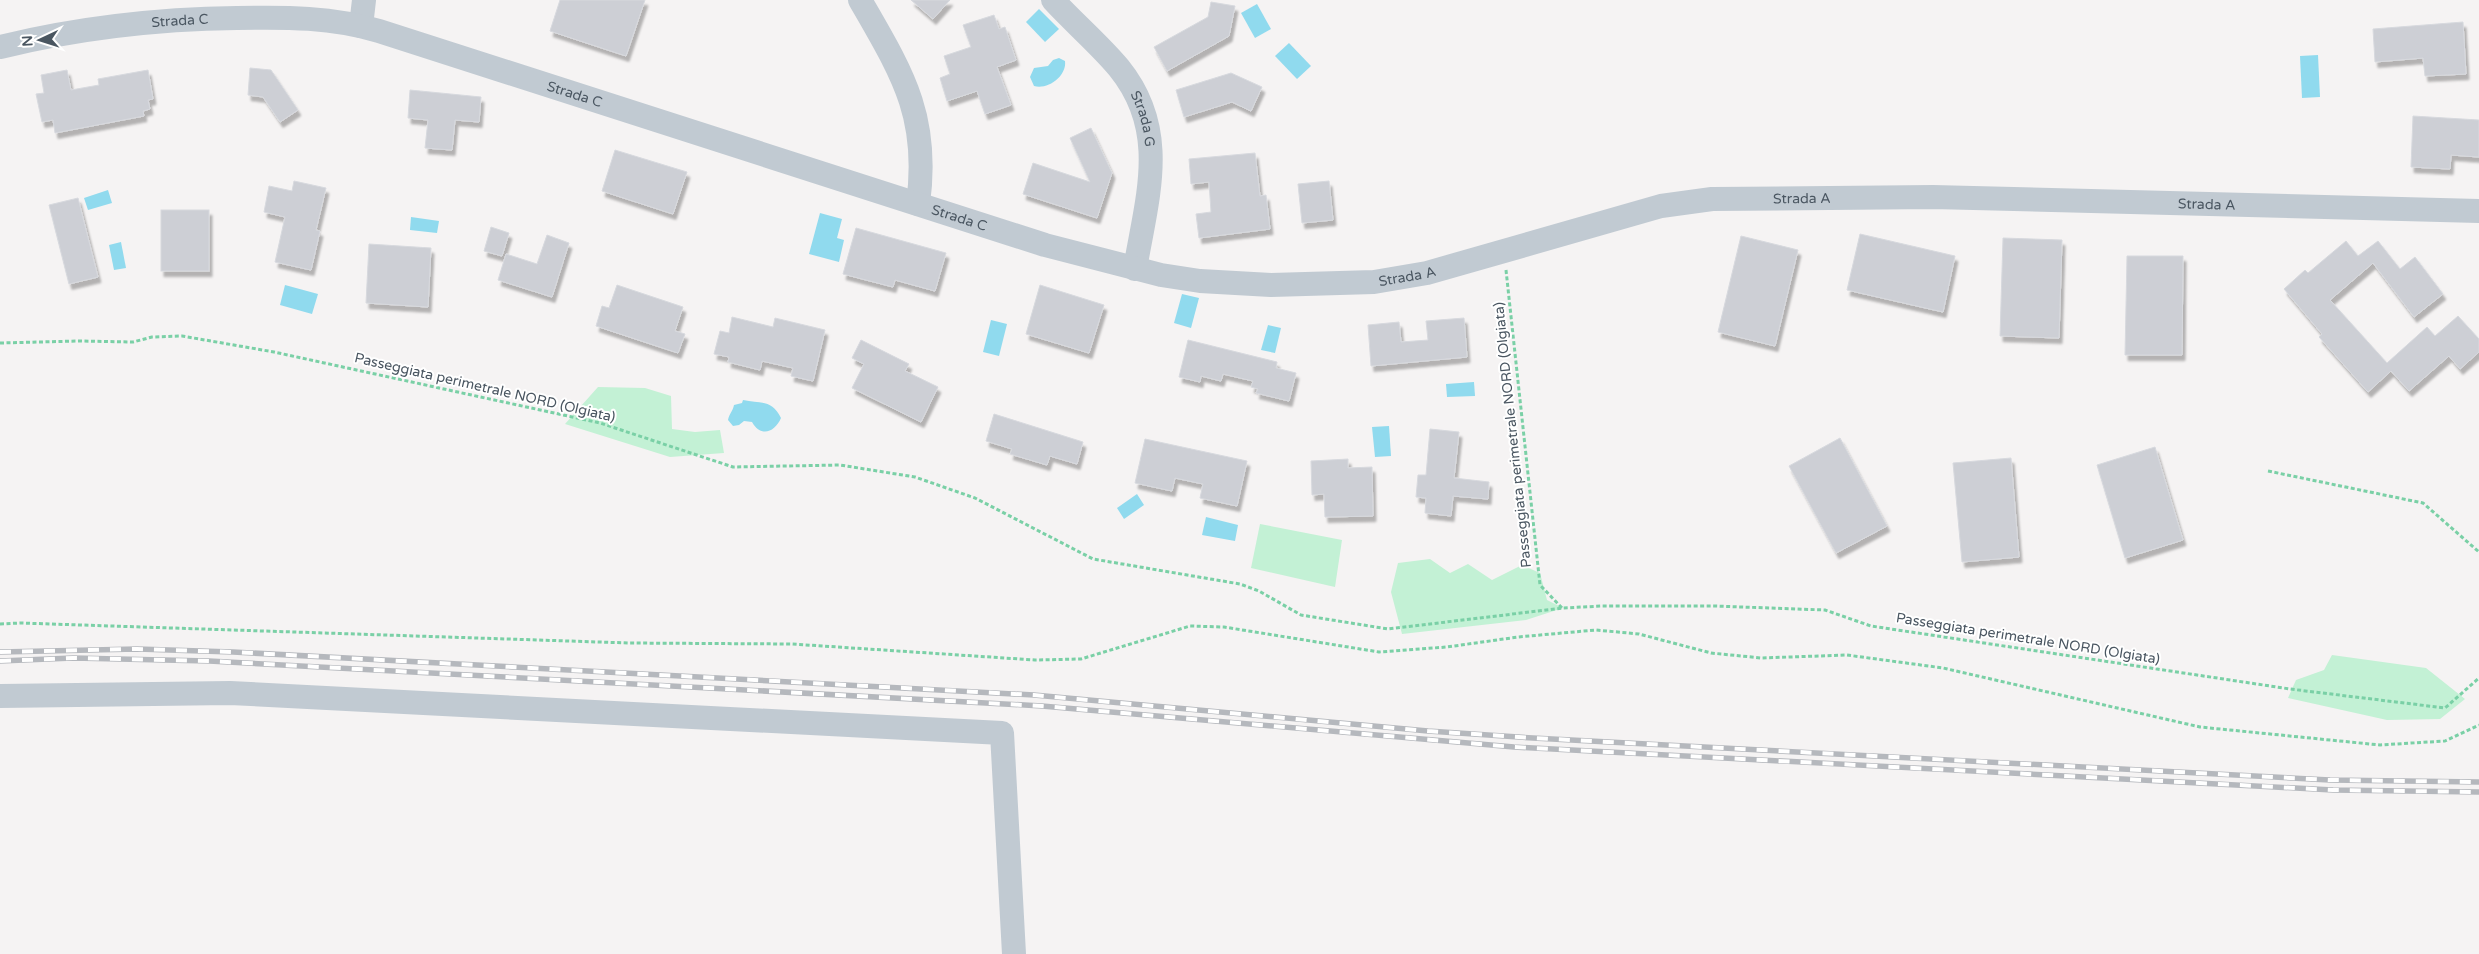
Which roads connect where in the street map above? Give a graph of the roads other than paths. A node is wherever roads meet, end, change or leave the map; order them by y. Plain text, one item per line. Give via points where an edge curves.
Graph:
1 (364, 0) edge
2 (860, 0) edge
3 (1053, 0) edge
4 (361, 26) junction
5 (0, 47) edge
6 (918, 204) junction
7 (2479, 211) edge
8 (1135, 269) junction
9 (0, 696) edge
10 (1014, 954) edge

1 - 4 street
2 - 6 street via 898,66 911,100 922,159
3 - 8 street, Strada G via 1118,67 1135,92 1147,120 1151,146 1150,174
4 - 5 street, Strada C via 314,18 202,18 56,34
4 - 6 street, Strada C
6 - 8 street, Strada C via 1045,245
7 - 8 street, Strada A via 1933,197 1731,198 1661,206 1418,275 1357,283 1271,285 1216,282
9 - 10 street via 230,693 1002,733

